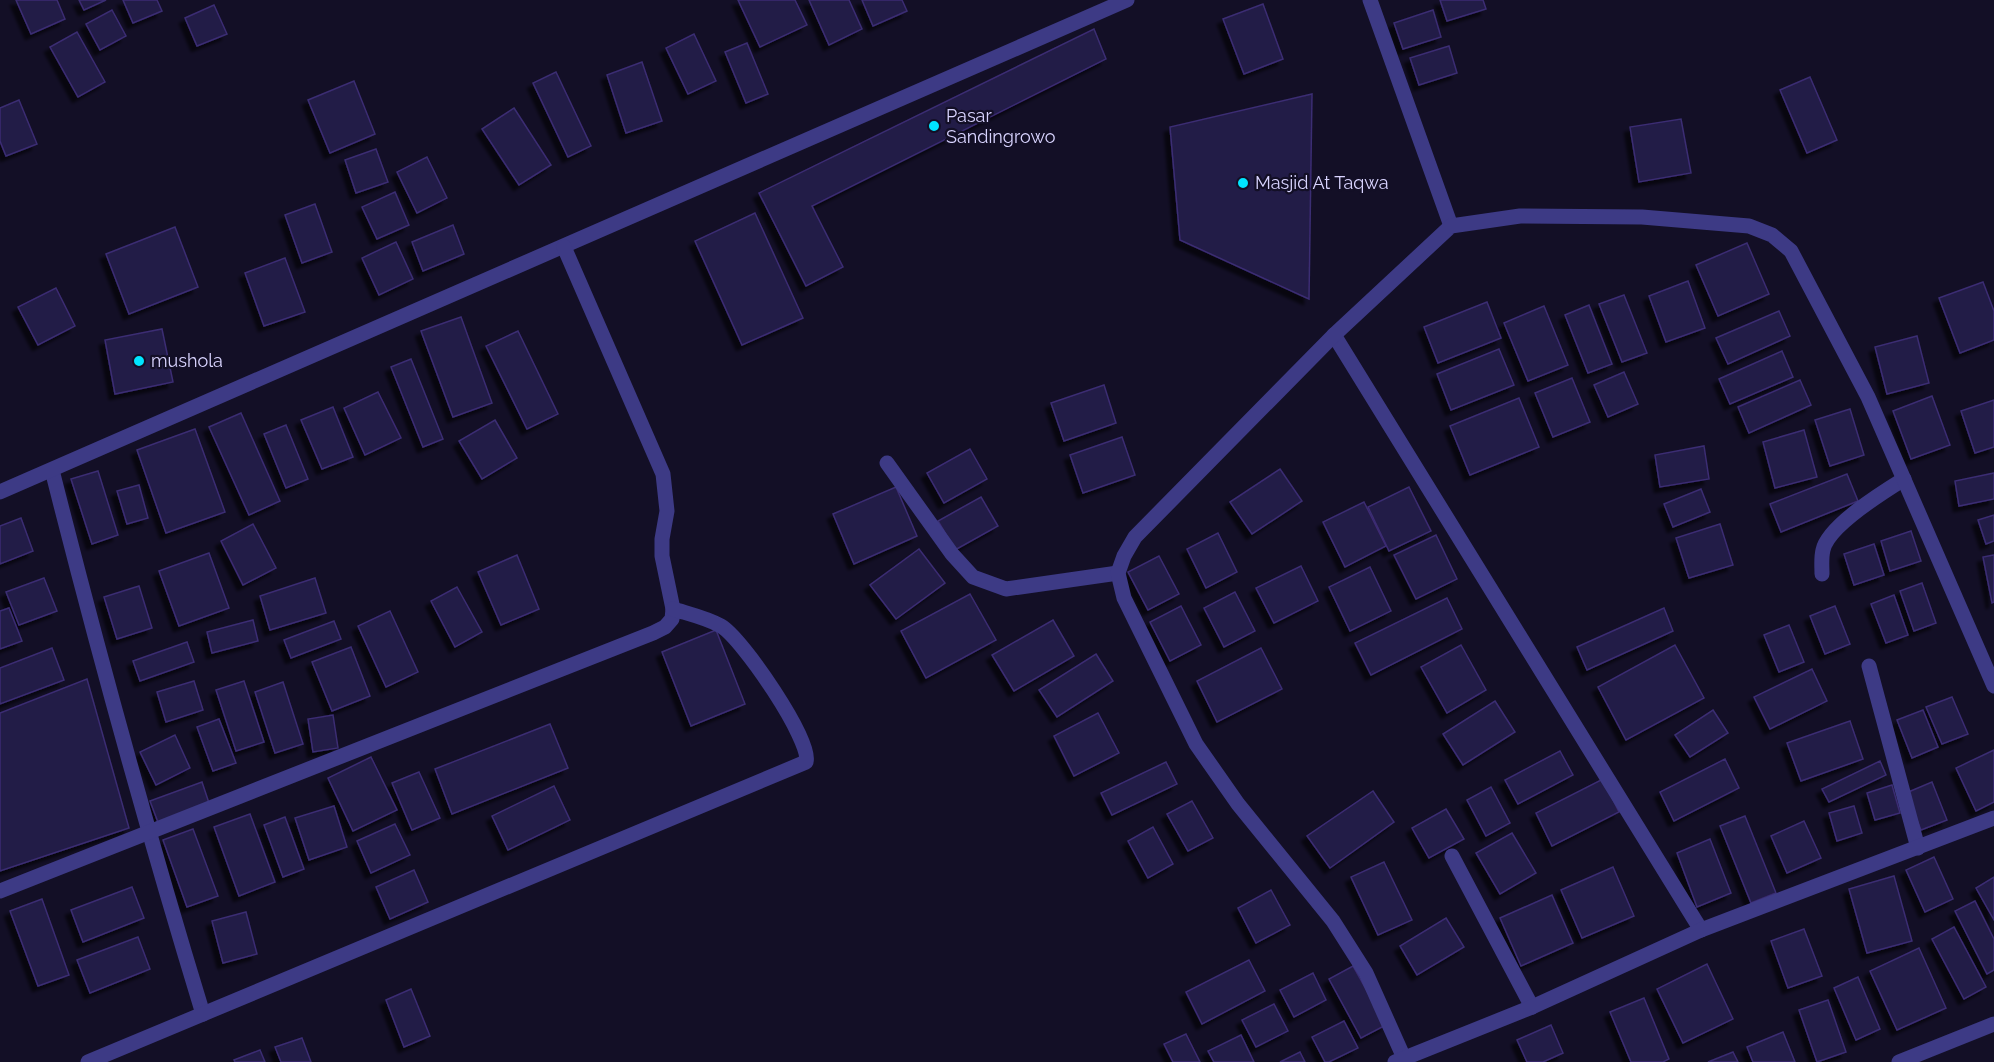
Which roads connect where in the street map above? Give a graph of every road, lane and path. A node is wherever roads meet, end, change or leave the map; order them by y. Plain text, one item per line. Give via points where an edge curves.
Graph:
1 (1127, 0) edge
2 (1370, 0) edge
3 (1451, 226) junction
4 (564, 247) junction
5 (1334, 335) junction
6 (887, 463) dead end
7 (52, 470) junction
8 (1904, 479) junction
9 (0, 492) edge
10 (1118, 573) junction
11 (1821, 574) dead end
12 (673, 609) junction
13 (1869, 666) dead end
14 (1994, 686) edge
15 (1994, 818) edge
16 (150, 832) junction
17 (1918, 848) junction
18 (1452, 856) dead end
19 (0, 891) edge
20 (1701, 930) junction
21 (1532, 1007) junction
22 (203, 1014) junction
23 (1994, 1023) edge
24 (1400, 1060) edge
25 (88, 1062) edge
26 (1899, 1062) edge

1 - 4 street
2 - 3 street
3 - 5 street
3 - 8 street via 1520,216 1642,217 1749,226 1772,235 1791,251 1869,398
4 - 7 street
4 - 12 street via 663,474 667,511 662,556
5 - 10 street via 1136,537
5 - 20 street
6 - 10 street via 973,577 1006,589
7 - 9 street
7 - 16 street
8 - 11 street via 1835,530 1823,548
8 - 14 street
10 - 24 street via 1124,598 1196,744 1238,804 1333,921 1366,973
12 - 16 street via 672,619 653,633
12 - 22 street via 723,627 739,642 761,670 798,732 807,754 806,762
13 - 17 street
15 - 17 street
16 - 19 street
16 - 22 street
17 - 20 street
18 - 21 street
20 - 21 street
21 - 24 street
22 - 25 street
23 - 26 street

